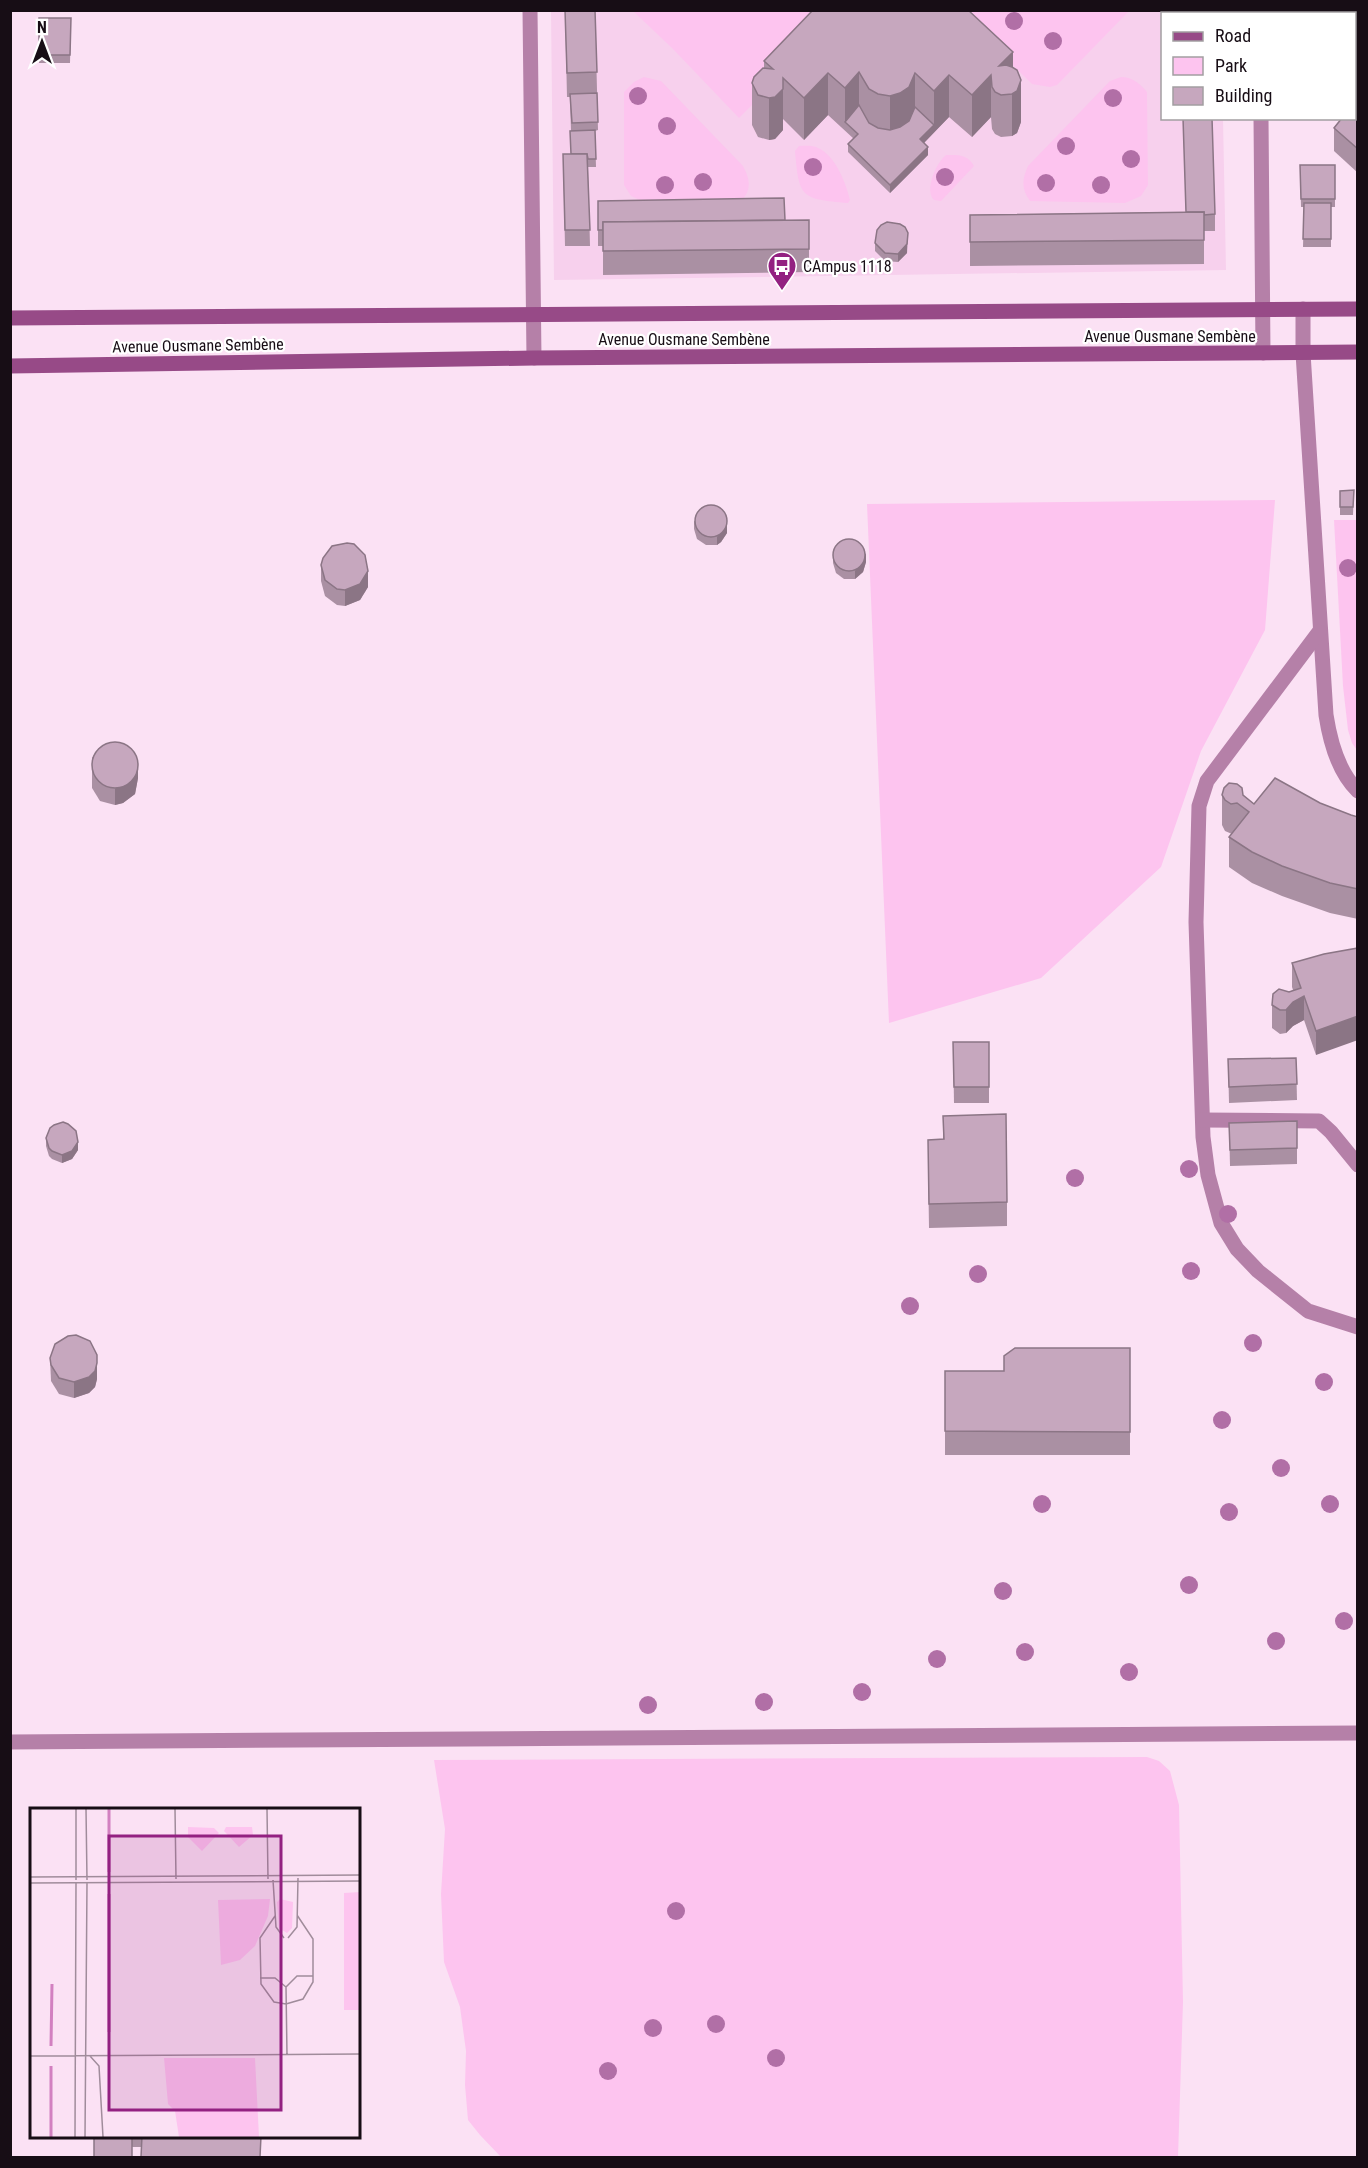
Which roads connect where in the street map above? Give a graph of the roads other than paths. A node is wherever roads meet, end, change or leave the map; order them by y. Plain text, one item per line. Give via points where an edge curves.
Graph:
1 (530, 10) edge
2 (1260, 120) edge
3 (1262, 309) junction
4 (1303, 309) junction
5 (1358, 309) edge
6 (534, 314) junction
7 (10, 318) edge
8 (1358, 352) edge
9 (1263, 353) junction
10 (1303, 353) junction
11 (534, 358) junction
12 (10, 366) edge
13 (1319, 632) junction
14 (1358, 791) edge
15 (1203, 1120) junction
16 (1358, 1165) edge
17 (1358, 1327) edge
18 (1358, 1733) edge
19 (10, 1742) edge

1 - 6 street
2 - 3 street
3 - 4 main road, Avenue Ousmane Sembène
3 - 6 main road, Avenue Ousmane Sembène
3 - 9 street
4 - 5 main road, Avenue Ousmane Sembène
4 - 10 street
6 - 7 main road, Avenue Ousmane Sembène
6 - 11 street
8 - 10 main road, Avenue Ousmane Sembène
9 - 10 main road, Avenue Ousmane Sembène
9 - 11 main road, Avenue Ousmane Sembène
10 - 13 street
11 - 12 main road, Avenue Ousmane Sembène
13 - 14 street via 1331,741 1342,771
13 - 15 street via 1207,782 1199,806 1196,922
15 - 16 street via 1319,1121
15 - 17 street via 1208,1175 1221,1222 1237,1249 1308,1311
18 - 19 street

